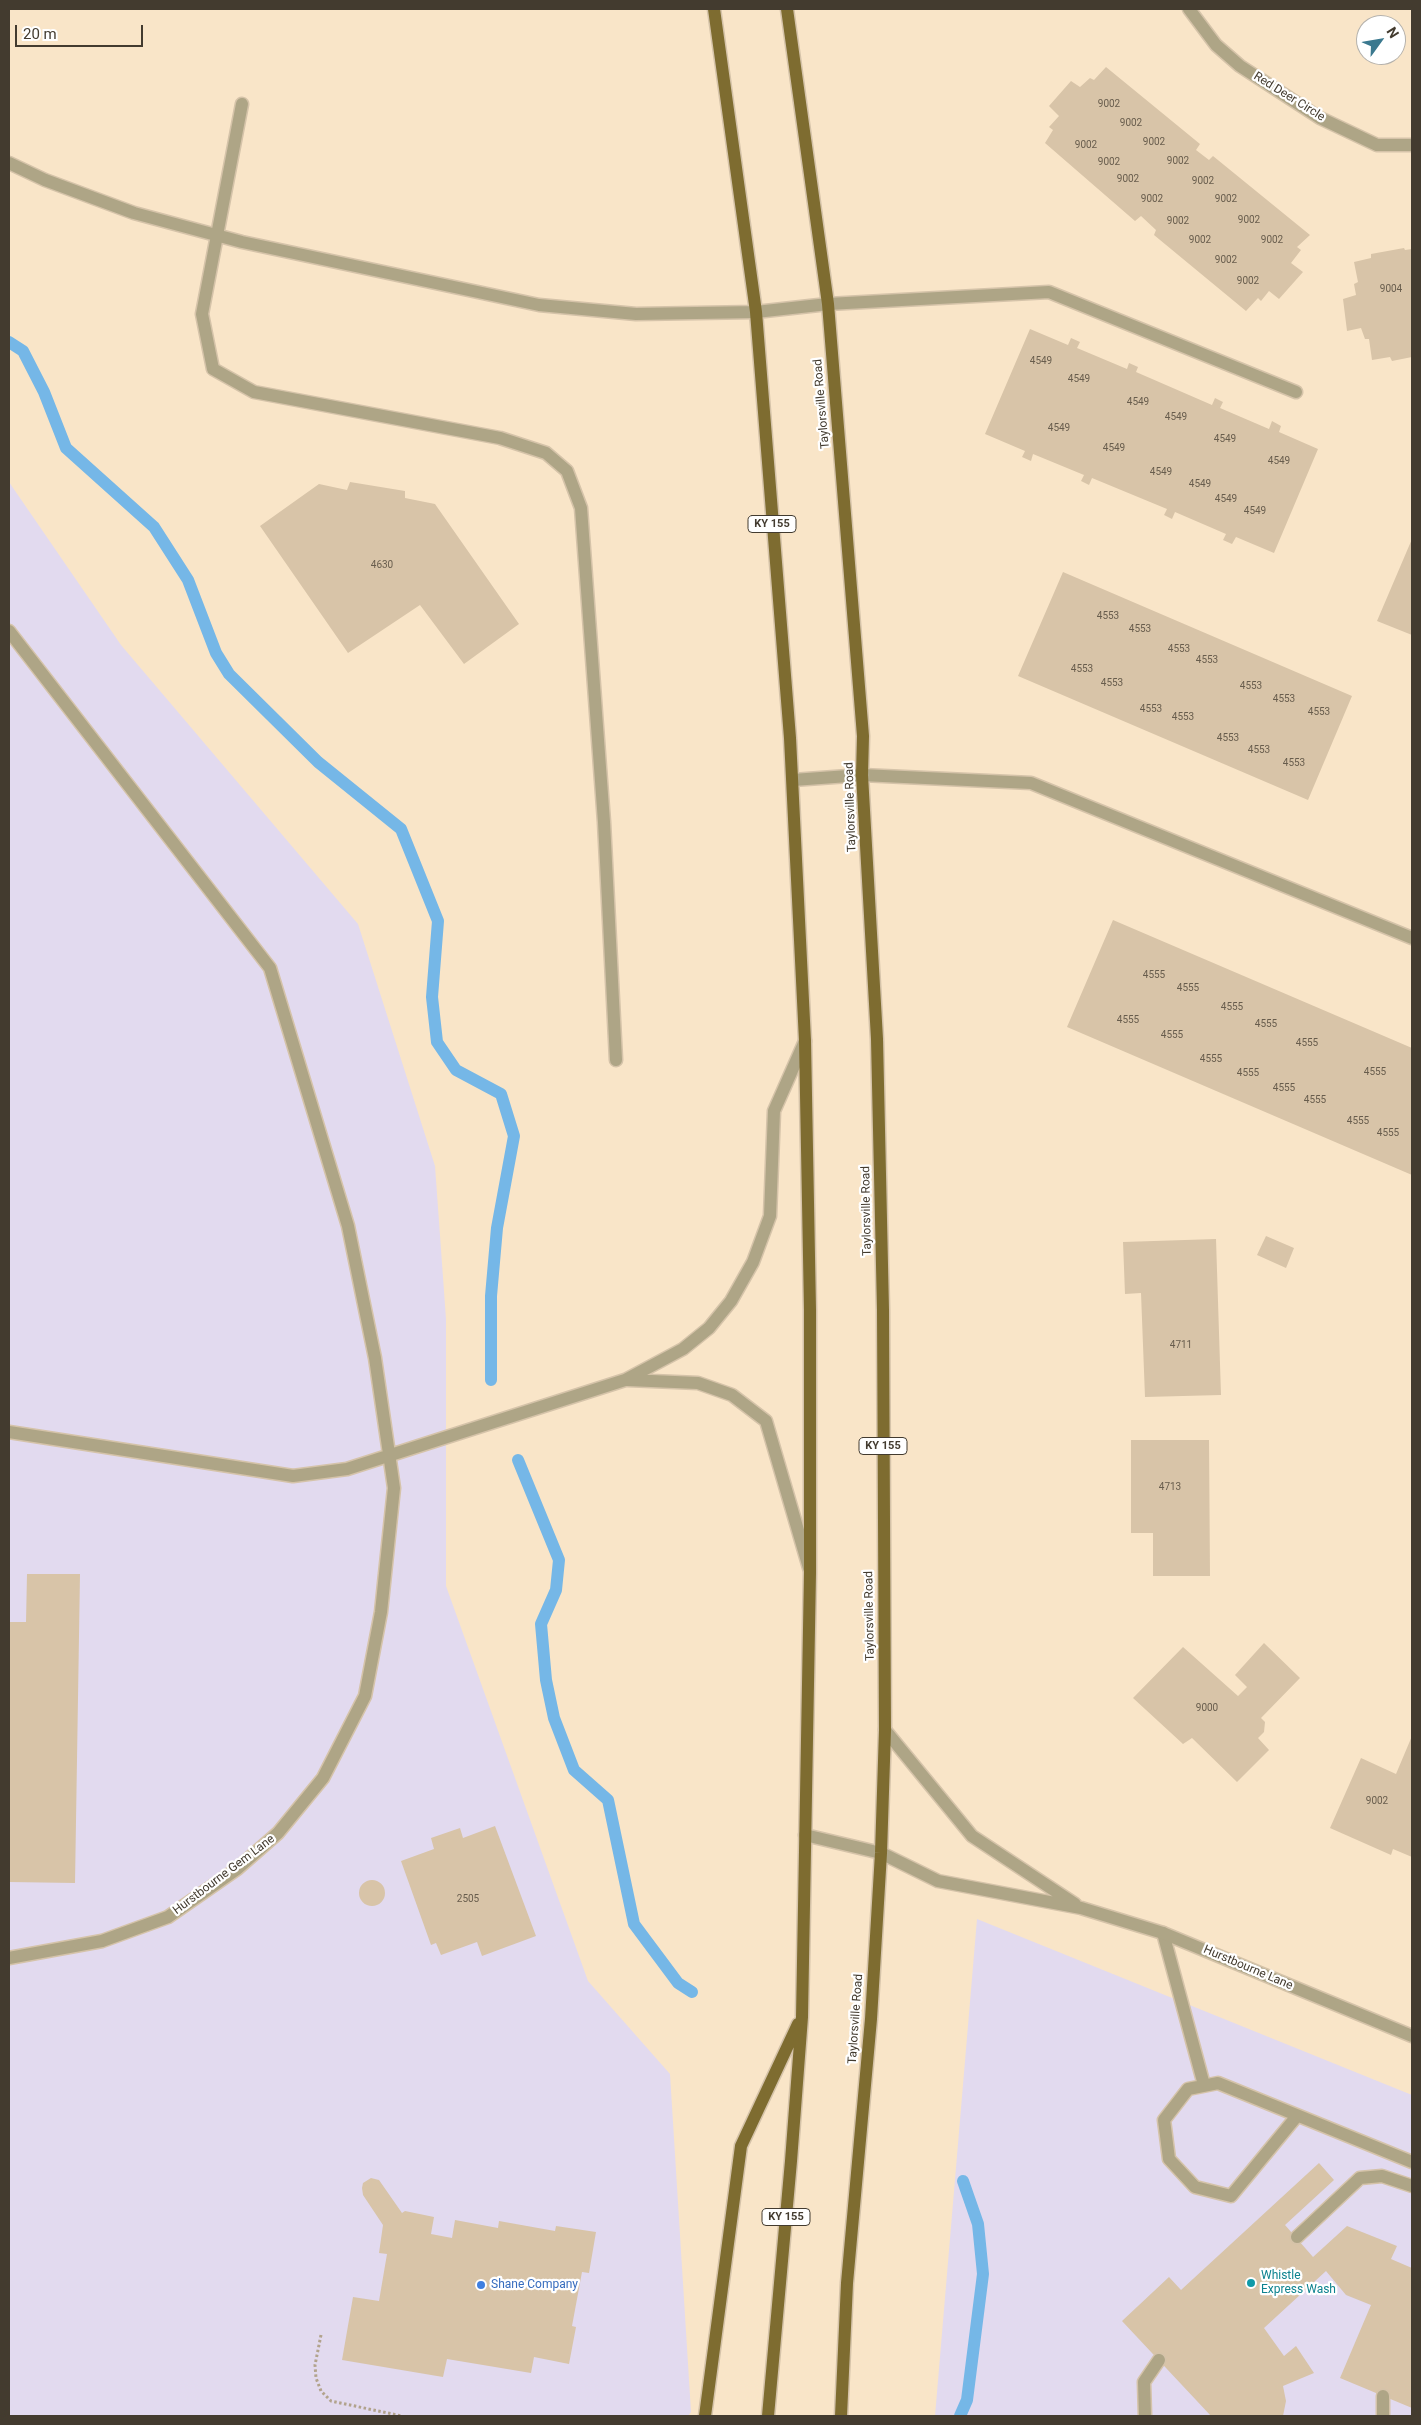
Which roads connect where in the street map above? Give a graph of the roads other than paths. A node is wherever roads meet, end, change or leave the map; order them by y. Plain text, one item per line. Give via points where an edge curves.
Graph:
1 (714, 9) edge
2 (787, 9) edge
3 (1189, 9) edge
4 (242, 104) dead end
5 (1412, 146) edge
6 (9, 163) edge
7 (217, 235) junction
8 (828, 304) junction
9 (756, 312) junction
10 (1296, 392) dead end
11 (9, 632) edge
12 (862, 775) junction
13 (793, 780) junction
14 (1412, 938) edge
15 (805, 1041) junction
16 (616, 1060) dead end
17 (626, 1380) junction
18 (9, 1432) edge
19 (388, 1456) junction
20 (810, 1573) junction
21 (885, 1730) junction
22 (805, 1835) junction
23 (881, 1853) junction
24 (1081, 1908) junction
25 (1162, 1932) junction
26 (9, 1958) edge
27 (802, 2017) junction
28 (1412, 2036) edge
29 (1204, 2085) junction
30 (1297, 2116) junction
31 (1412, 2162) edge
32 (1412, 2186) edge
33 (1297, 2237) dead end
34 (1159, 2360) dead end
35 (1383, 2396) dead end
36 (705, 2416) edge
37 (768, 2416) edge
38 (841, 2416) edge
39 (1145, 2416) edge
40 (1383, 2416) edge

1 - 9 main road, KY 155
2 - 8 main road, Taylorsville Road / KY 155
3 - 5 street, Red Deer Circle via 1216,45 1240,66 1320,118 1378,144
4 - 7 street
6 - 7 street via 134,213
7 - 9 street via 540,305 636,314
7 - 16 street via 202,314 213,369 254,392 500,438 546,453 567,470 581,508 604,822
8 - 9 street
8 - 10 street via 1049,292
8 - 12 main road, Taylorsville Road / KY 155 via 863,736
9 - 13 main road, KY 155
11 - 19 street, Hurstbourne Gem Lane via 270,968 348,1226 375,1358
12 - 13 street
12 - 14 street via 1031,783
12 - 21 main road, Taylorsville Road / KY 155 via 877,1039
13 - 15 main road, KY 155
15 - 17 street via 774,1111 770,1216 753,1262 731,1301 710,1328 683,1349
15 - 20 main road, KY 155
17 - 19 street
17 - 20 street via 698,1383 732,1395 766,1421
18 - 19 street via 293,1476 347,1469
19 - 26 street, Hurstbourne Gem Lane via 394,1488 381,1612 365,1696 323,1778 278,1833 237,1868 168,1917 102,1941
20 - 22 main road, KY 155
21 - 23 main road, Taylorsville Road / KY 155
21 - 24 street, Hurstbourne Lane via 972,1836
22 - 23 street, Hurstbourne Lane
22 - 27 main road, KY 155
23 - 24 street, Hurstbourne Lane via 938,1882
23 - 38 main road, Taylorsville Road / KY 155 via 871,2019 847,2284
24 - 25 street, Hurstbourne Lane
25 - 28 street, Hurstbourne Lane
25 - 29 street
27 - 36 main road via 740,2146
27 - 37 main road, KY 155
29 - 30 street via 1218,2083
29 - 30 street via 1188,2089 1164,2120 1168,2159 1194,2187 1231,2196
30 - 31 street
32 - 33 street via 1382,2176 1360,2178
34 - 39 street via 1144,2382
35 - 40 street

